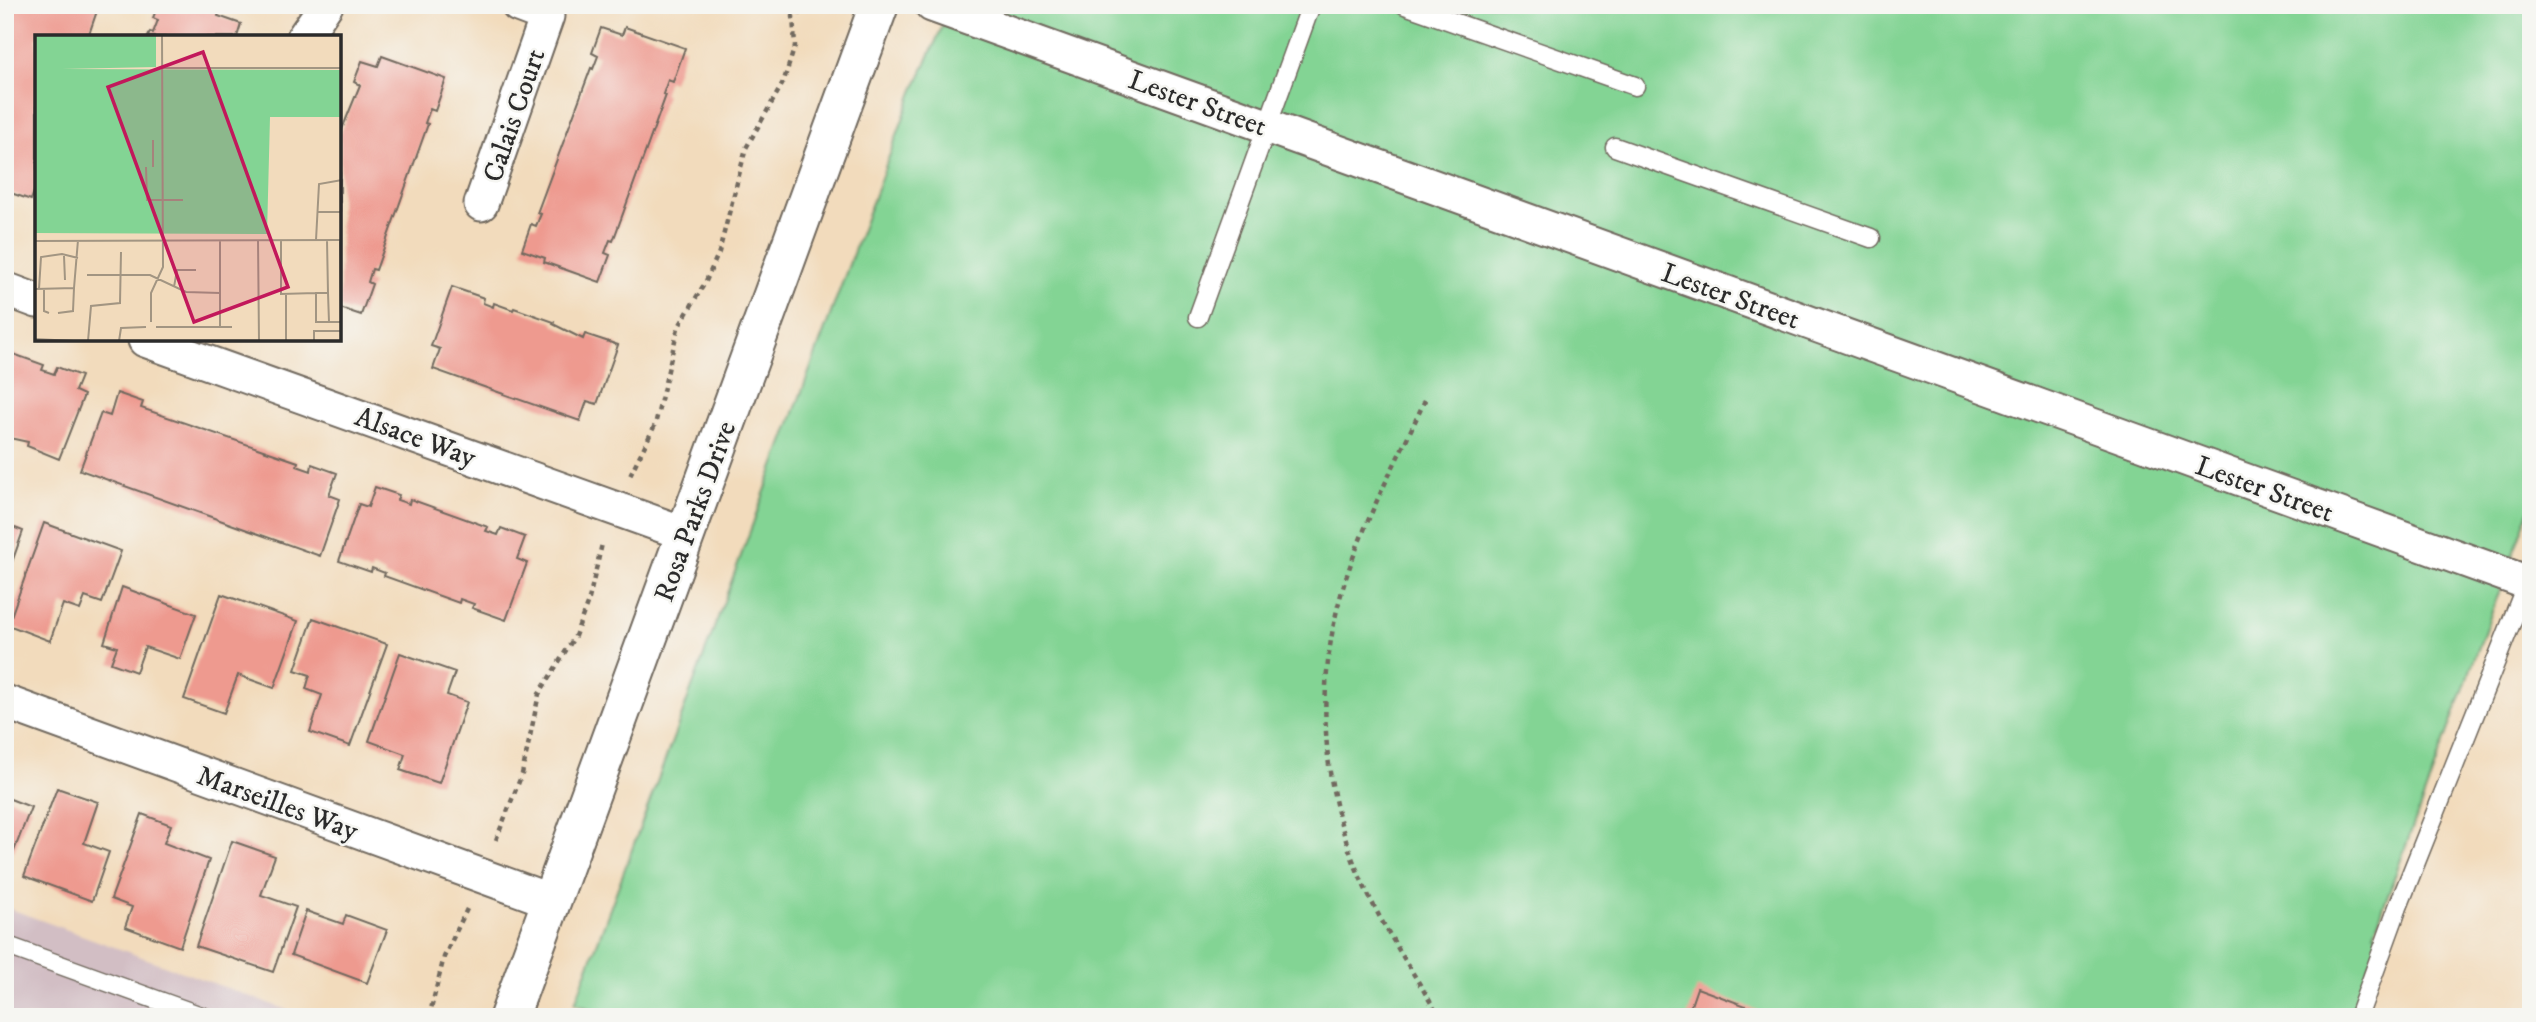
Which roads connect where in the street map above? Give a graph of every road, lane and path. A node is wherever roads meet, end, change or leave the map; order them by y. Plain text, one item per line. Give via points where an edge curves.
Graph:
1 (326, 5) edge
2 (518, 5) edge
3 (809, 5) edge
4 (880, 5) edge
5 (932, 5) edge
6 (1311, 5) edge
7 (1405, 5) edge
8 (305, 35) edge
9 (1635, 86) dead end
10 (1265, 126) junction
11 (1615, 147) dead end
12 (481, 204) dead end
13 (1871, 238) dead end
14 (5, 289) edge
15 (35, 299) edge
16 (1198, 317) dead end
17 (152, 341) edge
18 (184, 346) edge
19 (1425, 400) dead end
20 (634, 467) dead end
21 (686, 534) junction
22 (602, 541) dead end
23 (2529, 583) edge
24 (5, 702) edge
25 (498, 833) dead end
26 (551, 901) junction
27 (468, 907) dead end
28 (5, 945) edge
29 (204, 1017) edge
30 (429, 1017) edge
31 (509, 1017) edge
32 (1439, 1017) edge
33 (2358, 1017) edge

1 - 8 street
2 - 12 street, Calais Court via 547,16
3 - 20 path via 793,16 795,46 783,83 746,148 719,252 678,328 656,425
4 - 21 street, Rosa Parks Drive
5 - 10 street, Lester Street
6 - 10 lane
7 - 9 lane
10 - 16 lane
10 - 23 street, Lester Street
11 - 13 lane
14 - 15 street
17 - 18 street, Alsace Way
18 - 21 street, Alsace Way
19 - 32 path via 1349,569 1326,673 1325,725 1338,815 1365,888
21 - 26 street, Rosa Parks Drive
22 - 25 path via 575,636 539,694 523,774
23 - 33 lane
24 - 26 street, Marseilles Way
26 - 31 street, Rosa Parks Drive
27 - 30 path via 444,957
28 - 29 lane

